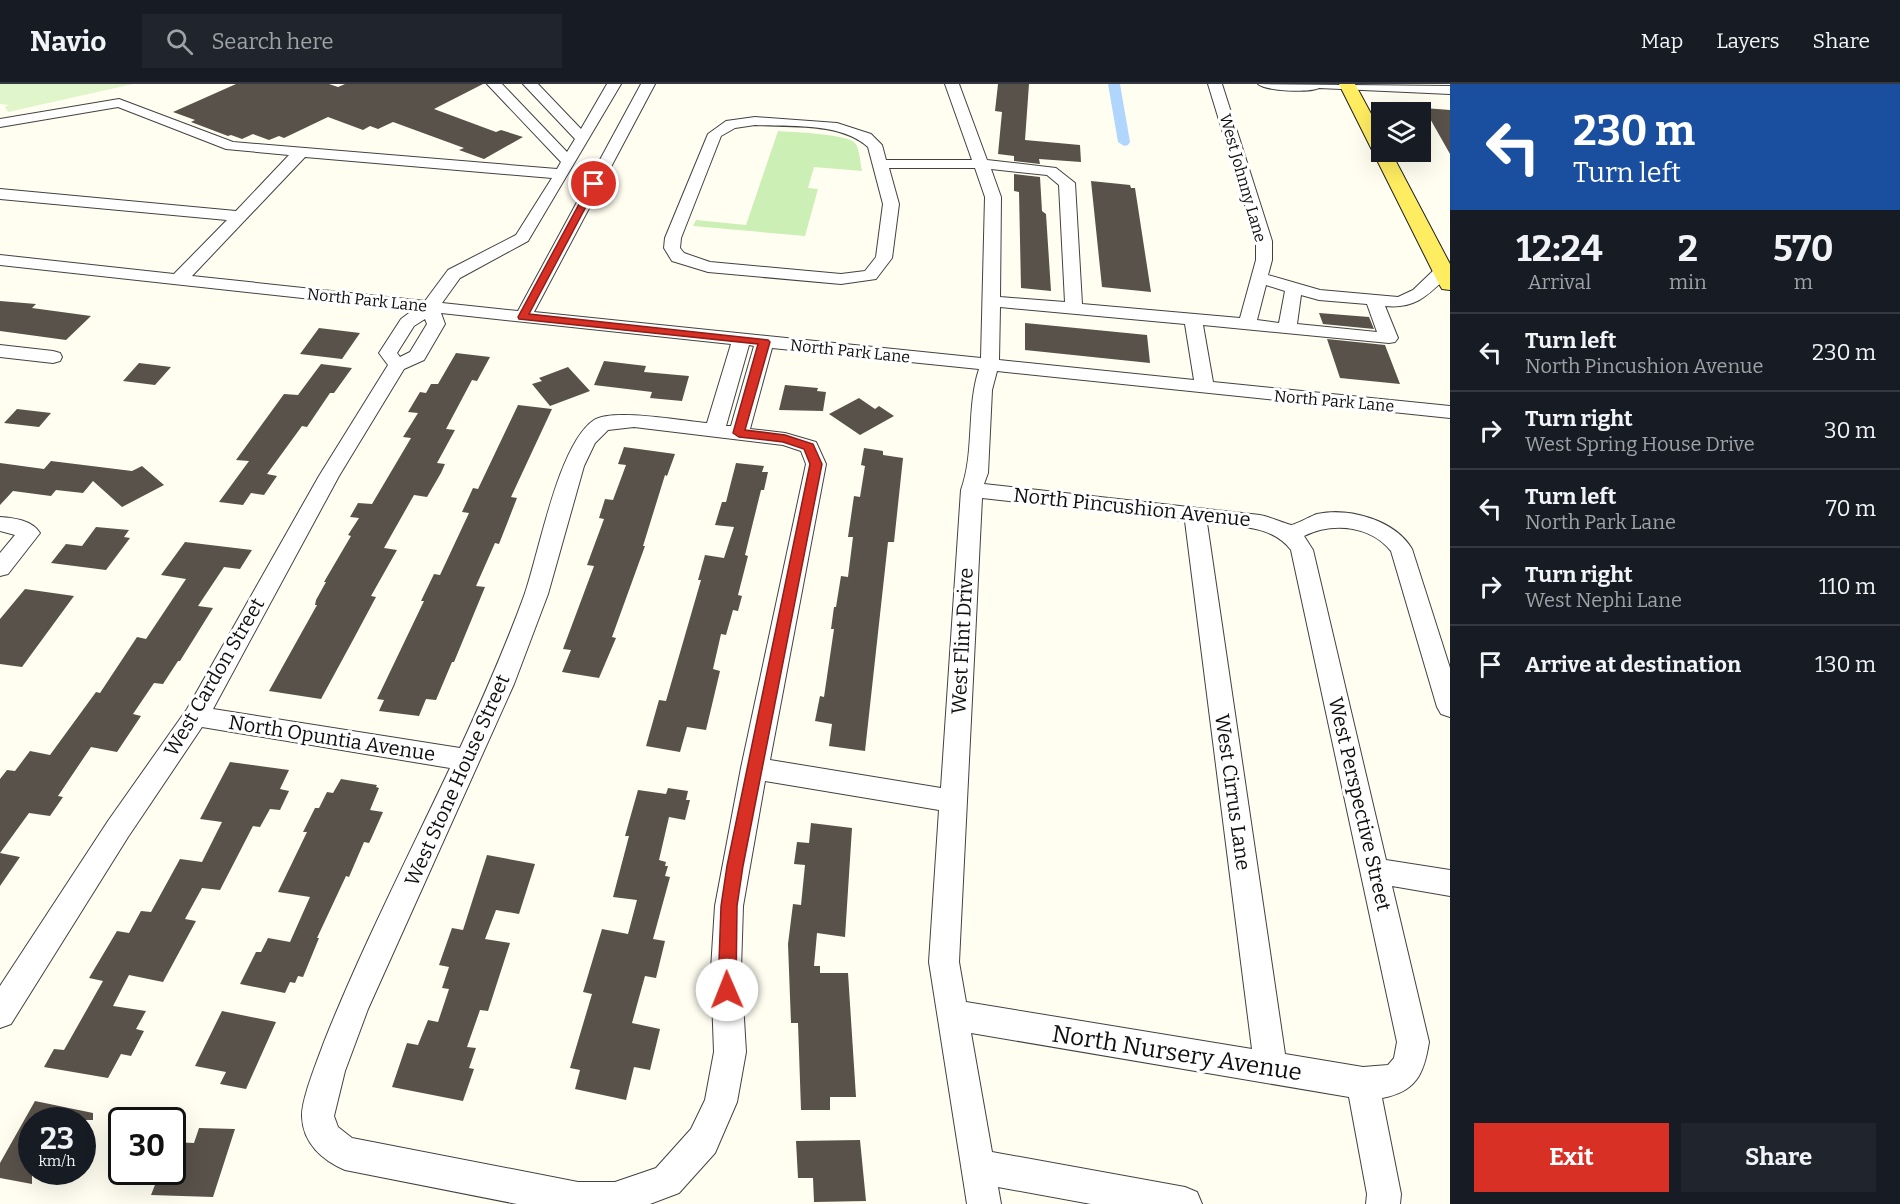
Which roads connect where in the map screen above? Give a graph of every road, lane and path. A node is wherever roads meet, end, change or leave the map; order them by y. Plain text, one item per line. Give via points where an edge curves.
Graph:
1 (494, 84) edge
2 (530, 84) edge
3 (614, 84) edge
4 (648, 84) edge
5 (952, 84) edge
6 (1215, 84) edge
7 (1265, 84) edge
8 (1316, 84) edge
9 (1347, 85) edge
10 (1376, 88) junction
11 (1450, 90) edge
12 (1450, 96) edge
13 (0, 123) edge
14 (582, 138) junction
15 (301, 152) junction
16 (879, 164) junction
17 (981, 164) junction
18 (565, 168) junction
19 (0, 194) edge
20 (239, 216) junction
21 (0, 261) edge
22 (1259, 278) junction
23 (1447, 278) edge
24 (178, 280) junction
25 (1294, 288) junction
26 (1374, 300) junction
27 (991, 302) junction
28 (430, 307) junction
29 (1074, 310) junction
30 (523, 317) junction
31 (1192, 321) junction
32 (1247, 324) junction
33 (1287, 329) junction
34 (742, 339) junction
35 (764, 342) junction
36 (0, 351) edge
37 (53, 357) dead end
38 (397, 364) junction
39 (990, 365) junction
40 (1205, 388) junction
41 (1450, 412) edge
42 (715, 431) junction
43 (739, 433) junction
44 (972, 490) junction
45 (1195, 514) junction
46 (0, 524) edge
47 (1290, 534) junction
48 (0, 568) edge
49 (1450, 707) edge
50 (196, 716) junction
51 (468, 760) junction
52 (754, 768) junction
53 (953, 801) junction
54 (1375, 871) junction
55 (1450, 883) edge
56 (0, 1013) edge
57 (952, 1016) junction
58 (1271, 1069) junction
59 (1402, 1076) joint
60 (1363, 1083) junction
61 (977, 1166) junction
62 (984, 1204) edge
63 (1185, 1204) edge
64 (1383, 1204) edge

1 - 18 street
2 - 14 street
3 - 14 street
4 - 30 street
5 - 17 street, West Flint Drive
6 - 22 street, West Johnny Lane via 1264,241
7 - 8 street
8 - 9 street
9 - 10 street
9 - 23 main road
10 - 11 street
10 - 12 street via 1383,92
13 - 15 street via 119,103 231,146
14 - 18 street
15 - 18 street
15 - 20 street
16 - 16 street via 891,204 884,258 870,275 841,279 708,267 678,257 672,248 715,134 731,124 766,122 841,128 863,134 875,145
16 - 17 street
17 - 27 street, West Flint Drive via 993,197
17 - 29 street via 1051,171 1067,183
18 - 28 street via 522,238 454,274
19 - 20 street
20 - 24 street
21 - 24 street, North Park Lane
22 - 25 street
22 - 32 street, West Johnny Lane
23 - 26 street via 1400,302
24 - 28 street, North Park Lane
25 - 26 street via 1318,296
25 - 33 street
26 - 33 street via 1389,338
27 - 29 street
27 - 39 street, West Flint Drive
28 - 30 street, North Park Lane
28 - 38 street, West Cardon Street via 435,325 417,356
28 - 38 street via 407,323 388,352
29 - 31 street
30 - 34 street, North Park Lane
31 - 32 street
31 - 40 street
32 - 33 street
34 - 35 street, North Park Lane
34 - 42 street
35 - 39 street, North Park Lane
35 - 43 street
36 - 37 street
38 - 50 street, West Cardon Street via 329,476
39 - 40 street, North Park Lane
39 - 44 street, West Flint Drive via 982,390 978,473
40 - 41 street, North Park Lane
42 - 43 street
42 - 51 street, West Stone House Street via 634,421 602,424 586,440 574,466 536,594
43 - 52 street via 785,439 809,447 816,464
44 - 45 street, North Pincushion Avenue
44 - 53 street, West Flint Drive
45 - 47 street, North Pincushion Avenue via 1271,524
45 - 58 street, West Cirrus Lane
46 - 48 street via 13,525 29,534
47 - 49 street via 1327,520 1373,527 1388,534 1401,549
47 - 54 street, West Perspective Street via 1302,550
50 - 51 street, North Opuntia Avenue
50 - 56 street, West Cardon Street
51 - 52 street, West Stone House Street via 354,1006 329,1071 318,1116 324,1137 345,1153 578,1199 615,1199 667,1181 703,1141 721,1102 730,1052 726,969 729,906
52 - 53 street
53 - 57 street, West Flint Drive via 944,962
54 - 55 street
54 - 59 street, West Perspective Street via 1413,1042 1411,1061
57 - 58 street, North Nursery Avenue
57 - 61 street, West Flint Drive
58 - 60 street, North Nursery Avenue
59 - 60 street, North Nursery Avenue via 1386,1084
60 - 64 street
61 - 62 street, West Flint Drive
61 - 63 street

